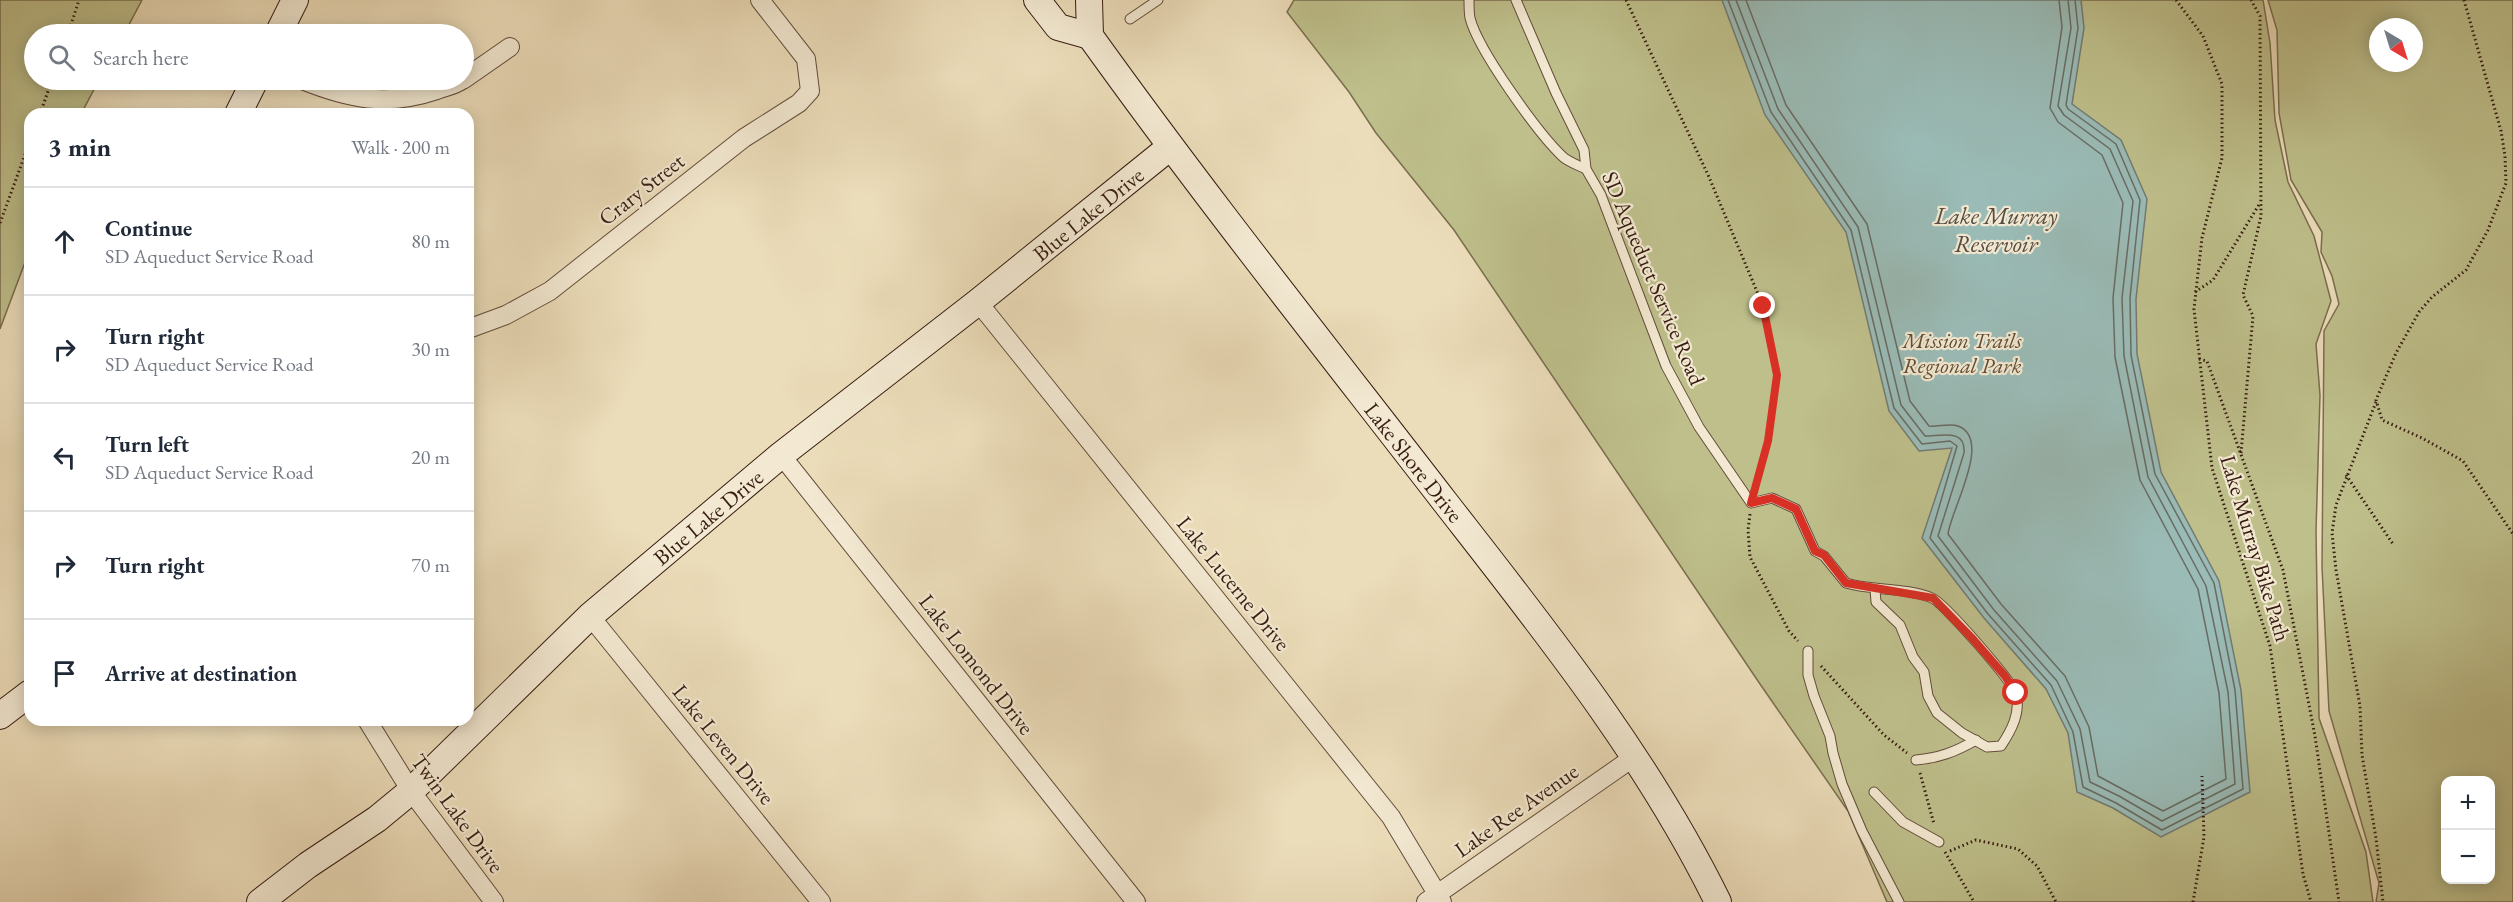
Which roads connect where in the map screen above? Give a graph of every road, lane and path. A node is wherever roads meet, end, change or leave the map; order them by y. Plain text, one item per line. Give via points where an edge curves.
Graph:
1 (79, 0) edge
2 (295, 0) edge
3 (760, 0) edge
4 (1037, 0) edge
5 (1089, 0) edge
6 (1158, 0) edge
7 (1469, 0) edge
8 (1516, 0) edge
9 (1626, 0) edge
10 (2176, 0) edge
11 (2251, 0) edge
12 (2464, 0) edge
13 (1130, 19) dead end
14 (71, 24) edge
15 (283, 24) edge
16 (1090, 36) junction
17 (510, 47) dead end
18 (474, 72) edge
19 (48, 90) edge
20 (250, 90) edge
21 (327, 90) edge
22 (433, 90) edge
23 (42, 108) edge
24 (241, 108) edge
25 (1170, 147) junction
26 (24, 157) edge
27 (1586, 169) junction
28 (2260, 202) junction
29 (0, 223) edge
30 (2195, 292) junction
31 (978, 302) junction
32 (474, 327) edge
33 (2199, 359) junction
34 (2376, 400) junction
35 (2241, 454) junction
36 (781, 455) junction
37 (2346, 475) junction
38 (1751, 503) junction
39 (2513, 534) edge
40 (2393, 544) dead end
41 (1875, 590) junction
42 (590, 616) junction
43 (1808, 651) junction
44 (24, 698) edge
45 (0, 716) edge
46 (371, 726) edge
47 (1976, 740) junction
48 (1634, 757) junction
49 (1916, 760) junction
50 (2202, 776) dead end
51 (411, 791) junction
52 (1874, 792) dead end
53 (1939, 842) junction
54 (1946, 853) junction
55 (1435, 900) edge
56 (260, 902) edge
57 (494, 902) edge
58 (821, 902) edge
59 (1136, 902) edge
60 (1718, 902) edge
61 (1899, 902) edge
62 (1974, 902) edge
63 (2056, 902) edge
64 (2193, 902) edge
65 (2311, 902) edge
66 (2339, 902) edge
67 (2384, 902) edge

1 - 14 path
2 - 15 street
3 - 32 street, Crary Street via 806,59 810,91 550,291
4 - 16 street via 1058,27
5 - 16 street
6 - 13 lane
7 - 27 lane, SD Aqueduct Service Road via 1470,19 1517,99 1564,158
8 - 27 lane, SD Aqueduct Service Road via 1584,150
9 - 38 path via 1709,177 1763,306 1777,375 1768,441
10 - 30 path, Lake Murray Bike Path via 2203,36 2222,84 2222,158 2202,238
11 - 28 path via 2260,16
12 - 34 path via 2501,131 2506,183 2477,254 2466,270 2419,312
16 - 25 street, Lake Shore Drive
17 - 18 street
19 - 23 path
20 - 24 street
21 - 22 street via 372,100 412,98
25 - 31 street, Blue Lake Drive
25 - 48 street, Lake Shore Drive via 1554,642
26 - 29 path
27 - 38 lane, SD Aqueduct Service Road via 1601,195 1666,366 1699,427
28 - 30 path via 2213,280
28 - 35 path via 2261,216 2243,295 2253,316
30 - 33 path, Lake Murray Bike Path
31 - 36 street, Blue Lake Drive
31 - 55 street, Lake Lucerne Drive via 1391,818
33 - 35 path via 2207,361
33 - 65 path, Lake Murray Bike Path via 2212,468 2270,646 2303,874
34 - 37 path
34 - 39 path via 2382,420 2463,461
35 - 66 path via 2283,570 2315,735
36 - 42 street, Blue Lake Drive
36 - 59 street, Lake Lomond Drive
37 - 40 path
37 - 67 path via 2332,533 2360,706 2362,755
38 - 41 lane via 1772,498 1796,509 1815,551 1824,555 1846,583
38 - 43 path via 1750,557 1789,631
41 - 47 lane via 1876,602 1900,625 1924,672 1928,696 1937,713
41 - 47 lane via 1933,598 2005,676 2016,693 2015,722 2001,746 1987,747
42 - 51 street, Blue Lake Drive
42 - 58 street, Lake Leven Drive
43 - 49 path via 1884,735
43 - 61 lane via 1808,675 1842,784
44 - 45 street
46 - 51 street, Twin Lake Drive
47 - 49 lane via 1952,753
48 - 55 street, Lake Ree Avenue
48 - 60 street, Lake Shore Drive via 1690,846
49 - 53 path
50 - 64 path via 2204,837
51 - 56 street, Blue Lake Drive
51 - 57 street, Twin Lake Drive
52 - 53 lane via 1903,822
53 - 54 path
54 - 62 path
54 - 63 path via 1976,840 2018,849 2037,866

